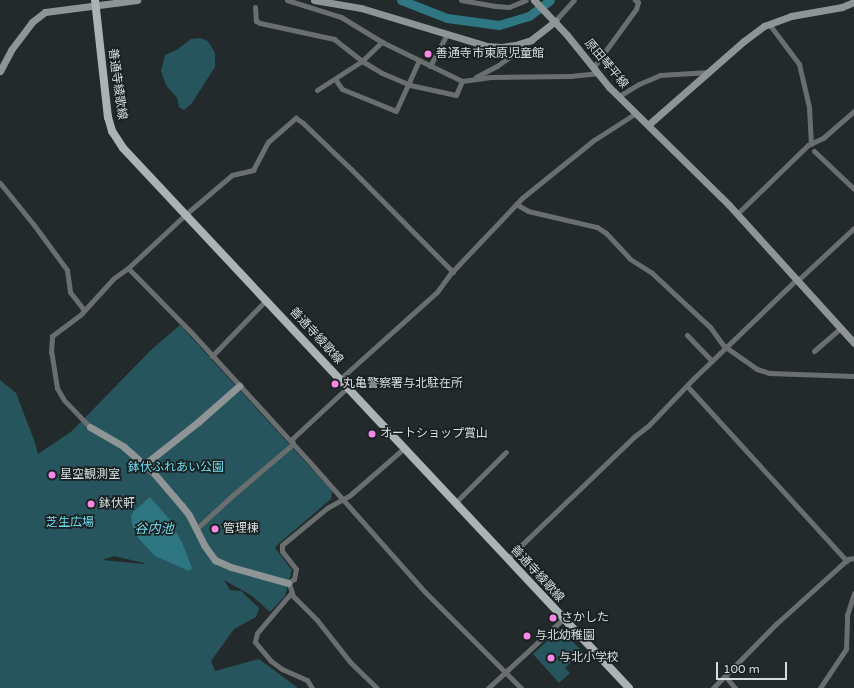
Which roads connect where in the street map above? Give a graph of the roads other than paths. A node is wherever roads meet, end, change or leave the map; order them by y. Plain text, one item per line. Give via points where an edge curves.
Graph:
1 (137, 0) edge
2 (287, 0) edge
3 (314, 0) edge
4 (461, 0) edge
5 (526, 0) edge
6 (534, 0) edge
7 (574, 0) edge
8 (635, 0) edge
9 (853, 1) edge
10 (96, 2) edge
11 (255, 7) dead end
12 (553, 20) junction
13 (769, 24) junction
14 (447, 34) junction
15 (382, 42) junction
16 (515, 45) junction
17 (419, 60) junction
18 (362, 61) junction
19 (430, 66) junction
20 (0, 71) edge
21 (595, 71) junction
22 (709, 72) junction
23 (335, 79) junction
24 (473, 79) junction
25 (462, 81) junction
26 (408, 84) junction
27 (317, 90) dead end
28 (619, 96) junction
29 (854, 111) edge
30 (636, 113) junction
31 (648, 125) junction
32 (811, 144) junction
33 (814, 151) dead end
34 (0, 183) edge
35 (854, 188) edge
36 (516, 204) junction
37 (186, 214) junction
38 (737, 214) junction
39 (854, 228) edge
40 (128, 268) junction
41 (453, 272) junction
42 (797, 281) junction
43 (266, 300) junction
44 (84, 310) junction
45 (840, 328) junction
46 (688, 335) dead end
47 (854, 343) edge
48 (727, 347) junction
49 (814, 351) dead end
50 (212, 356) junction
51 (712, 361) junction
52 (854, 376) edge
53 (340, 379) junction
54 (239, 386) junction
55 (687, 386) junction
56 (348, 387) junction
57 (90, 427) joint
58 (292, 444) junction
59 (404, 448) junction
60 (506, 452) dead end
61 (145, 464) junction
62 (343, 500) junction
63 (455, 503) junction
64 (196, 529) junction
65 (854, 558) edge
66 (507, 559) junction
67 (847, 561) junction
68 (289, 583) junction
69 (291, 592) junction
70 (854, 592) edge
71 (563, 619) junction
72 (505, 673) junction
73 (725, 676) junction
74 (312, 688) edge
75 (377, 688) edge
76 (488, 688) edge
77 (521, 688) edge
78 (629, 688) edge
79 (713, 688) edge
80 (735, 688) edge
81 (820, 688) edge

1 - 10 main road
2 - 15 street via 341,17
3 - 14 main road via 361,8
4 - 5 street via 509,7
6 - 12 main road, 原田琴平線
7 - 12 street
8 - 21 street via 638,2 636,9
9 - 13 main road via 842,7 791,16
10 - 20 main road via 38,16 11,50
10 - 37 main road, 善通寺綾歌線 via 106,103 112,131 123,148
11 - 18 street via 256,21 334,39
12 - 16 main road via 531,40
12 - 21 main road, 原田琴平線
13 - 22 main road via 744,41
13 - 32 street via 799,64 809,107
14 - 16 main road via 487,46
14 - 19 street
15 - 17 street
15 - 18 street
16 - 24 street via 519,50
17 - 19 street
17 - 26 street
18 - 23 street
18 - 26 street
19 - 25 street
21 - 24 street via 570,76
21 - 28 main road, 原田琴平線
22 - 28 street via 660,75
22 - 31 main road
23 - 26 street via 342,89 396,111
23 - 27 street
24 - 25 street
25 - 26 street via 456,95
28 - 30 main road, 原田琴平線
29 - 32 street via 823,138
30 - 31 main road, 原田琴平線
30 - 36 street via 594,140 542,180
31 - 38 main road, 原田琴平線
32 - 38 street via 774,176
33 - 35 street
34 - 44 street via 67,270 70,292
36 - 41 street
36 - 48 street via 528,211 597,227 606,233 630,260 652,273 710,327
37 - 40 street
37 - 41 street via 232,175 253,170 268,142 296,118 352,169
37 - 43 main road, 善通寺綾歌線
38 - 42 main road, 原田琴平線
39 - 42 street
40 - 44 street via 114,278
40 - 50 street
41 - 53 street via 427,302
42 - 45 main road, 原田琴平線
42 - 48 street
43 - 50 street
43 - 53 main road, 善通寺綾歌線
44 - 57 street via 52,336 51,352 57,388 64,400
45 - 47 main road, 原田琴平線
45 - 49 street
46 - 51 street
48 - 51 street
48 - 52 street via 757,369 769,373
50 - 54 street
51 - 55 street
53 - 56 main road, 善通寺綾歌線
54 - 58 street
54 - 61 main road
55 - 66 street
55 - 67 street
56 - 58 street via 292,440
56 - 59 main road, 善通寺綾歌線
57 - 61 main road via 124,447
58 - 62 street
58 - 64 street
59 - 62 street
59 - 63 main road, 善通寺綾歌線
60 - 63 street
61 - 64 main road via 182,506
62 - 68 street via 327,508 282,545 282,551 296,569 294,579
62 - 72 street via 434,602
63 - 66 main road, 善通寺綾歌線
64 - 68 main road via 210,554 224,565
65 - 67 street
66 - 71 main road, 善通寺綾歌線
67 - 73 street via 776,624
68 - 69 street
69 - 74 street via 257,633 255,642 271,661 307,680
69 - 75 street via 318,620 350,662
70 - 81 street via 847,615 846,649
71 - 72 street
71 - 78 main road, 善通寺綾歌線
72 - 76 street
72 - 77 street
73 - 79 street
73 - 80 street

